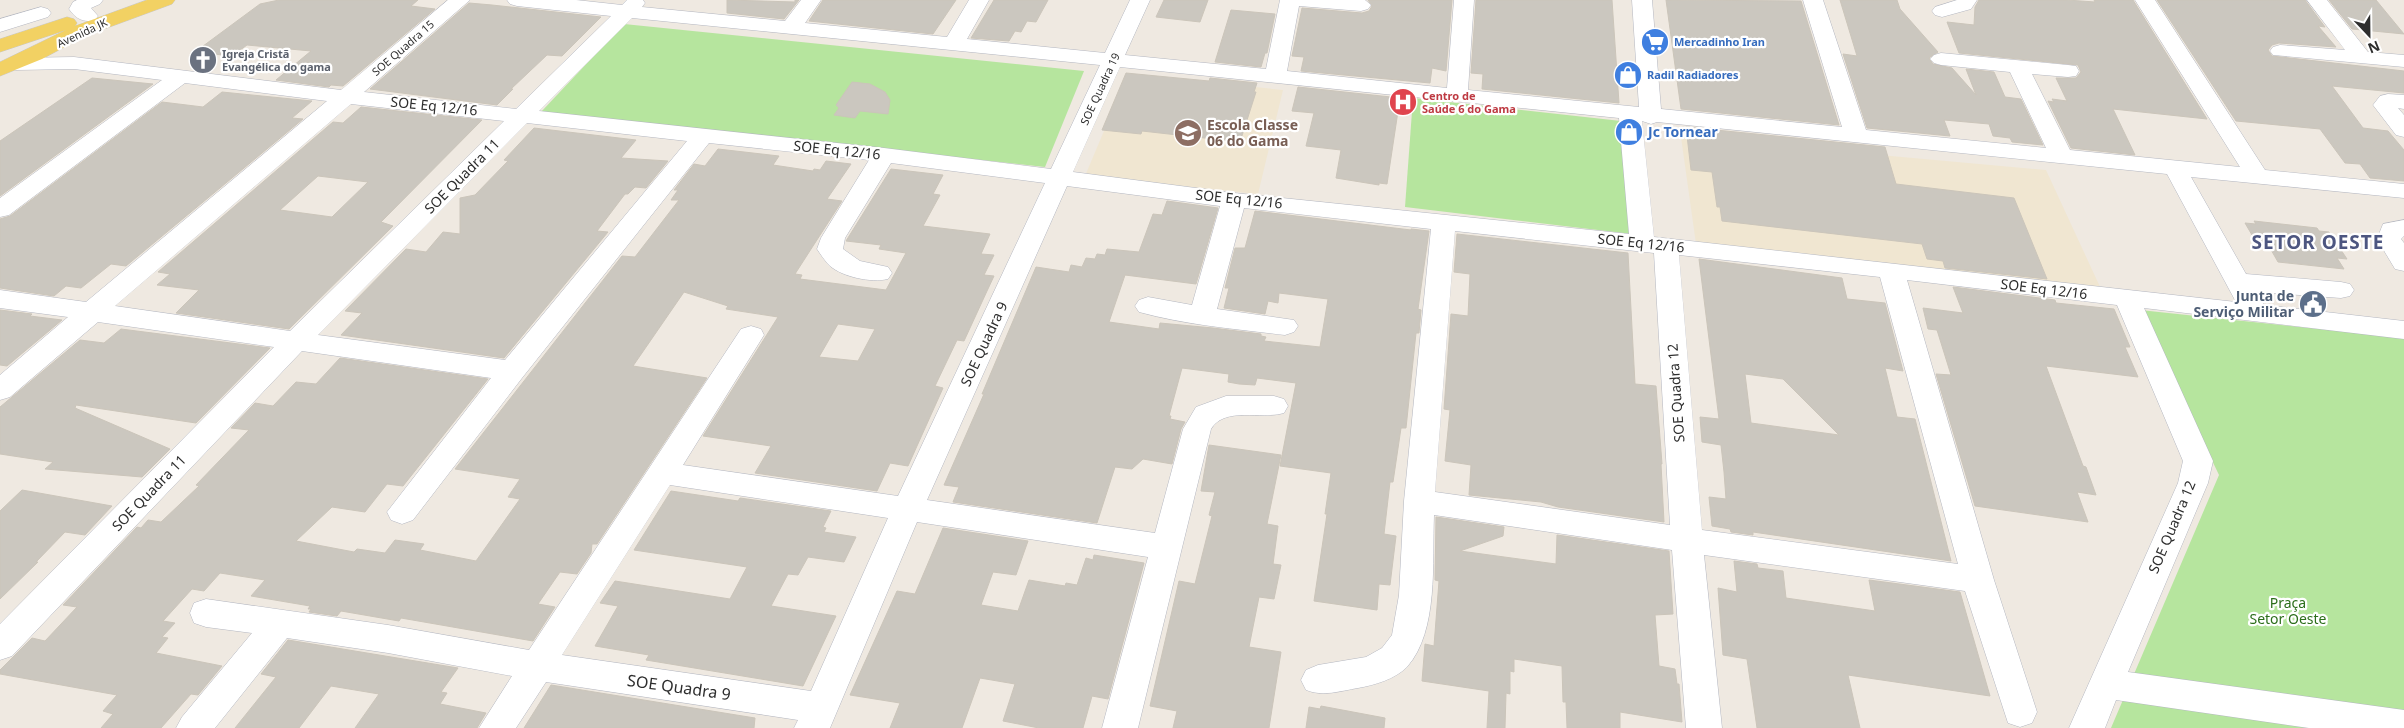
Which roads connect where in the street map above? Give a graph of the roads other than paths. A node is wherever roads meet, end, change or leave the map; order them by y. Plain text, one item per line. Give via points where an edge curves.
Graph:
1 (134, 0) edge
2 (165, 0) edge
3 (460, 0) edge
4 (517, 0) edge
5 (811, 0) edge
6 (979, 0) edge
7 (1140, 0) edge
8 (1290, 0) edge
9 (1299, 0) edge
10 (1464, 0) edge
11 (1642, 0) edge
12 (1814, 0) edge
13 (1968, 0) edge
14 (2145, 0) edge
15 (2317, 0) edge
16 (1361, 5) dead end
17 (632, 6) edge
18 (90, 8) edge
19 (1942, 11) dead end
20 (42, 13) dead end
21 (0, 26) edge
22 (790, 29) junction
23 (58, 44) junction
24 (953, 45) junction
25 (0, 46) edge
26 (2280, 51) dead end
27 (1940, 58) dead end
28 (2362, 58) junction
29 (1114, 60) junction
30 (2404, 61) edge
31 (74, 64) junction
32 (2018, 66) junction
33 (8, 67) edge
34 (2068, 71) dead end
35 (1275, 76) junction
36 (180, 77) junction
37 (1457, 94) junction
38 (347, 97) junction
39 (2404, 102) edge
40 (1640, 115) junction
41 (522, 116) junction
42 (2404, 130) edge
43 (704, 135) junction
44 (1856, 135) junction
45 (884, 155) junction
46 (2061, 156) junction
47 (2175, 168) junction
48 (2257, 176) junction
49 (1060, 177) junction
50 (2404, 192) edge
51 (1234, 200) junction
52 (0, 210) edge
53 (1444, 221) junction
54 (2404, 228) edge
55 (1654, 244) junction
56 (2404, 263) edge
57 (1891, 270) junction
58 (879, 273) dead end
59 (2238, 282) junction
60 (2341, 290) dead end
61 (0, 299) edge
62 (2127, 299) junction
63 (1148, 306) dead end
64 (91, 313) junction
65 (2255, 313) junction
66 (1202, 316) junction
67 (1285, 326) dead end
68 (2404, 330) edge
69 (751, 335) dead end
70 (297, 340) junction
71 (512, 371) junction
72 (0, 390) edge
73 (1274, 406) dead end
74 (661, 473) junction
75 (1420, 501) junction
76 (908, 510) junction
77 (402, 512) dead end
78 (1687, 540) junction
79 (1166, 547) junction
80 (1978, 580) junction
81 (206, 613) dead end
82 (279, 624) junction
83 (0, 646) edge
84 (536, 666) junction
85 (1318, 680) dead end
86 (2106, 684) junction
87 (2020, 712) dead end
88 (817, 718) edge
89 (2404, 726) edge
90 (194, 728) edge
91 (497, 728) edge
92 (1120, 728) edge
93 (1704, 728) edge
94 (2087, 728) edge

1 - 18 main road, Avenida JK
2 - 23 main road, Avenida JK via 78,32
3 - 38 street, SOE Quadra 15
4 - 17 street
5 - 22 street
6 - 24 street
7 - 29 street, SOE Quadra 19
8 - 35 street
9 - 16 street
10 - 37 street
11 - 40 street, SOE Quadra 12
12 - 44 street
13 - 19 street via 1964,5
14 - 48 street
15 - 28 street
17 - 22 street
17 - 41 street, SOE Quadra 11
18 - 25 main road, Avenida JK
20 - 21 street
22 - 24 street
23 - 31 street via 60,53
23 - 33 main road, Avenida JK
24 - 29 street
26 - 28 street
27 - 32 street
28 - 30 street
29 - 35 street
29 - 49 street, SOE Quadra 19
31 - 33 street, SOE Eq 12/16
31 - 36 street, SOE Eq 12/16
32 - 34 street
32 - 46 street
35 - 37 street
36 - 38 street, SOE Eq 12/16
36 - 52 street
37 - 40 street
38 - 41 street, SOE Eq 12/16
38 - 64 street
39 - 42 street via 2388,101 2384,105
40 - 44 street
40 - 55 street, SOE Quadra 12
41 - 43 street, SOE Eq 12/16
41 - 70 street, SOE Quadra 11
43 - 45 street, SOE Eq 12/16
43 - 71 street
44 - 46 street
45 - 49 street, SOE Eq 12/16
45 - 58 street via 832,238 830,249 835,259 845,266
46 - 47 street
47 - 48 street
47 - 59 street
48 - 50 street
49 - 51 street, SOE Eq 12/16
49 - 76 street, SOE Quadra 9
51 - 53 street, SOE Eq 12/16
51 - 66 street
53 - 55 street, SOE Eq 12/16
53 - 75 street
54 - 56 street via 2392,228 2389,239
55 - 57 street, SOE Eq 12/16
55 - 78 street, SOE Quadra 12
57 - 62 street, SOE Eq 12/16
57 - 80 street
59 - 60 street
59 - 65 street
61 - 64 street
62 - 65 street, SOE Eq 12/16
62 - 86 street, SOE Quadra 12 via 2198,462
63 - 66 street
64 - 70 street
64 - 72 street
65 - 68 street, SOE Eq 12/16
66 - 67 street
69 - 74 street
70 - 71 street
70 - 83 street, SOE Quadra 11
71 - 77 street
73 - 79 street via 1226,406 1206,414 1197,429
74 - 76 street
74 - 84 street
75 - 78 street
75 - 85 street via 1415,595 1408,639 1394,658 1372,671
76 - 79 street
76 - 88 street, SOE Quadra 9
78 - 80 street
78 - 93 street, SOE Quadra 12
79 - 92 street
80 - 87 street
81 - 82 street, SOE Quadra 9
82 - 84 street, SOE Quadra 9 via 388,638
82 - 90 street
84 - 88 street, SOE Quadra 9
84 - 91 street
86 - 89 street
86 - 94 street, SOE Quadra 12

